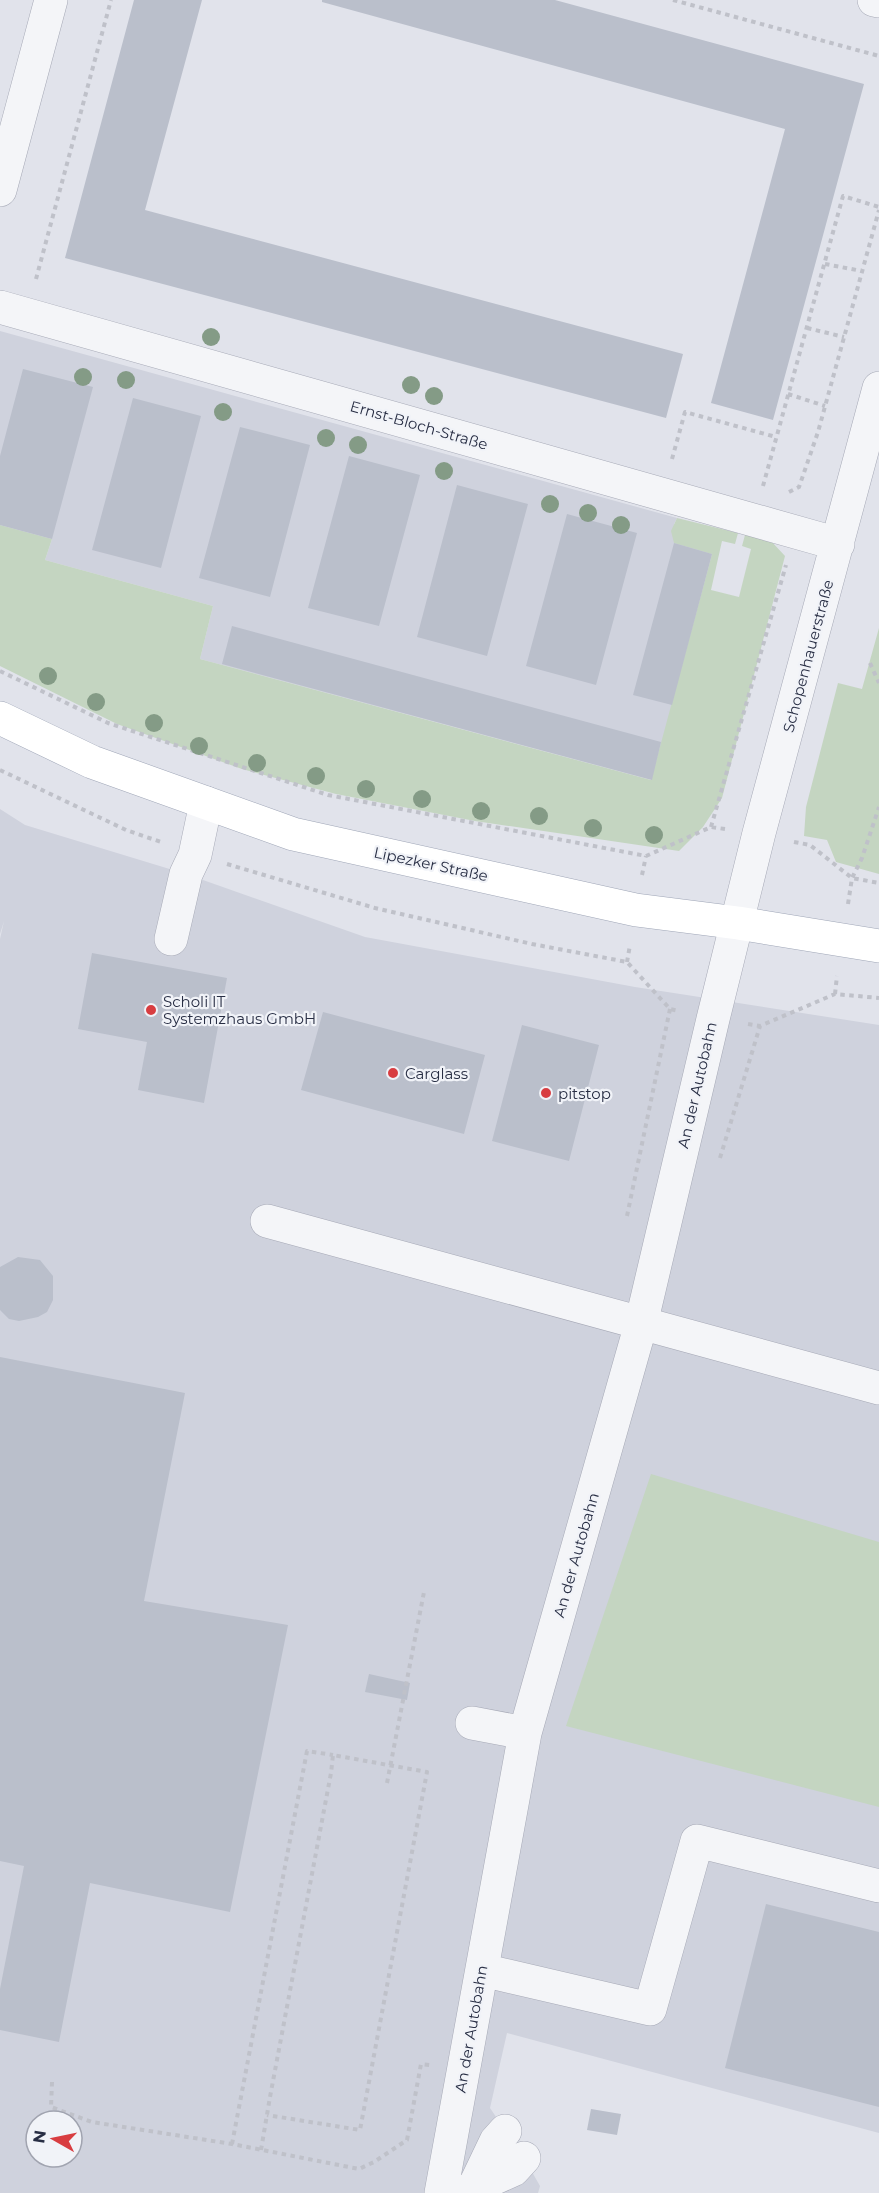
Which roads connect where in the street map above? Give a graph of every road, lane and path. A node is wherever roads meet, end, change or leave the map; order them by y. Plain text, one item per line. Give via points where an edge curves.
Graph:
1 (51, 0) edge
2 (111, 0) edge
3 (673, 0) edge
4 (874, 0) edge
5 (879, 1) edge
6 (879, 56) edge
7 (0, 190) edge
8 (879, 209) edge
9 (825, 264) junction
10 (862, 272) junction
11 (26, 280) dead end
12 (0, 307) edge
13 (807, 328) junction
14 (844, 338) junction
15 (879, 388) edge
16 (788, 394) junction
17 (825, 406) junction
18 (776, 437) junction
19 (799, 487) junction
20 (762, 489) dead end
21 (785, 493) dead end
22 (662, 494) junction
23 (792, 530) junction
24 (838, 544) junction
25 (870, 663) dead end
26 (0, 670) edge
27 (879, 683) edge
28 (0, 718) edge
29 (0, 770) edge
30 (206, 803) junction
31 (879, 807) edge
32 (711, 827) junction
33 (759, 834) junction
34 (195, 855) junction
35 (852, 878) junction
36 (879, 883) edge
37 (738, 923) junction
38 (171, 939) dead end
39 (879, 946) edge
40 (879, 999) edge
41 (670, 1009) junction
42 (713, 1019) junction
43 (626, 1220) dead end
44 (267, 1221) dead end
45 (641, 1324) junction
46 (879, 1388) edge
47 (423, 1592) dead end
48 (472, 1723) dead end
49 (525, 1733) junction
50 (333, 1755) junction
51 (390, 1765) junction
52 (387, 1783) dead end
53 (879, 1886) edge
54 (482, 1970) junction
55 (463, 2069) junction
56 (52, 2082) dead end
57 (267, 2115) junction
58 (505, 2131) dead end
59 (232, 2144) junction
60 (261, 2150) junction
61 (524, 2158) dead end
62 (467, 2190) edge
63 (441, 2193) edge

1 - 7 street
2 - 11 path via 35,283
3 - 6 path
4 - 5 street
8 - 9 path via 843,196
8 - 10 path
9 - 10 path
9 - 13 path
10 - 14 path
12 - 22 street, Ernst-Bloch-Straße
13 - 14 path
13 - 16 path
14 - 17 path
15 - 24 street, Schopenhauerstraße
16 - 17 path
16 - 18 path
17 - 19 path
18 - 20 path
18 - 22 path via 685,412
19 - 21 path
19 - 23 path
22 - 23 street, Ernst-Bloch-Straße
23 - 24 street, Ernst-Bloch-Straße
23 - 32 path via 786,564
24 - 33 street, Schopenhauerstraße
25 - 27 path
26 - 32 path via 108,723 328,795 646,856
28 - 30 main road, Lipezker Straße via 92,762
29 - 34 path via 126,830
30 - 34 street
30 - 37 main road, Lipezker Straße via 292,834 636,910
31 - 35 path
32 - 33 path
33 - 35 path via 810,845
33 - 37 street, Schopenhauerstraße
34 - 38 street via 186,874
34 - 41 path via 375,908 627,962
35 - 36 path
37 - 39 main road, Lipezker Straße
37 - 42 street, An der Autobahn
40 - 42 path via 835,994 760,1026
41 - 42 path
41 - 43 path
42 - 45 street, An der Autobahn
44 - 45 street
45 - 46 street
45 - 49 street, An der Autobahn
47 - 51 path
48 - 49 street
49 - 54 street, An der Autobahn
50 - 51 path
50 - 57 path
50 - 59 path via 307,1751
51 - 52 path
51 - 57 path via 427,1772 360,2130
53 - 54 street via 697,1841 650,2009
54 - 55 street, An der Autobahn
55 - 60 path via 421,2064 407,2140 359,2169
55 - 63 street, An der Autobahn
56 - 59 path via 51,2108 92,2122
57 - 60 path
58 - 62 street
59 - 60 path
61 - 62 street via 513,2170

